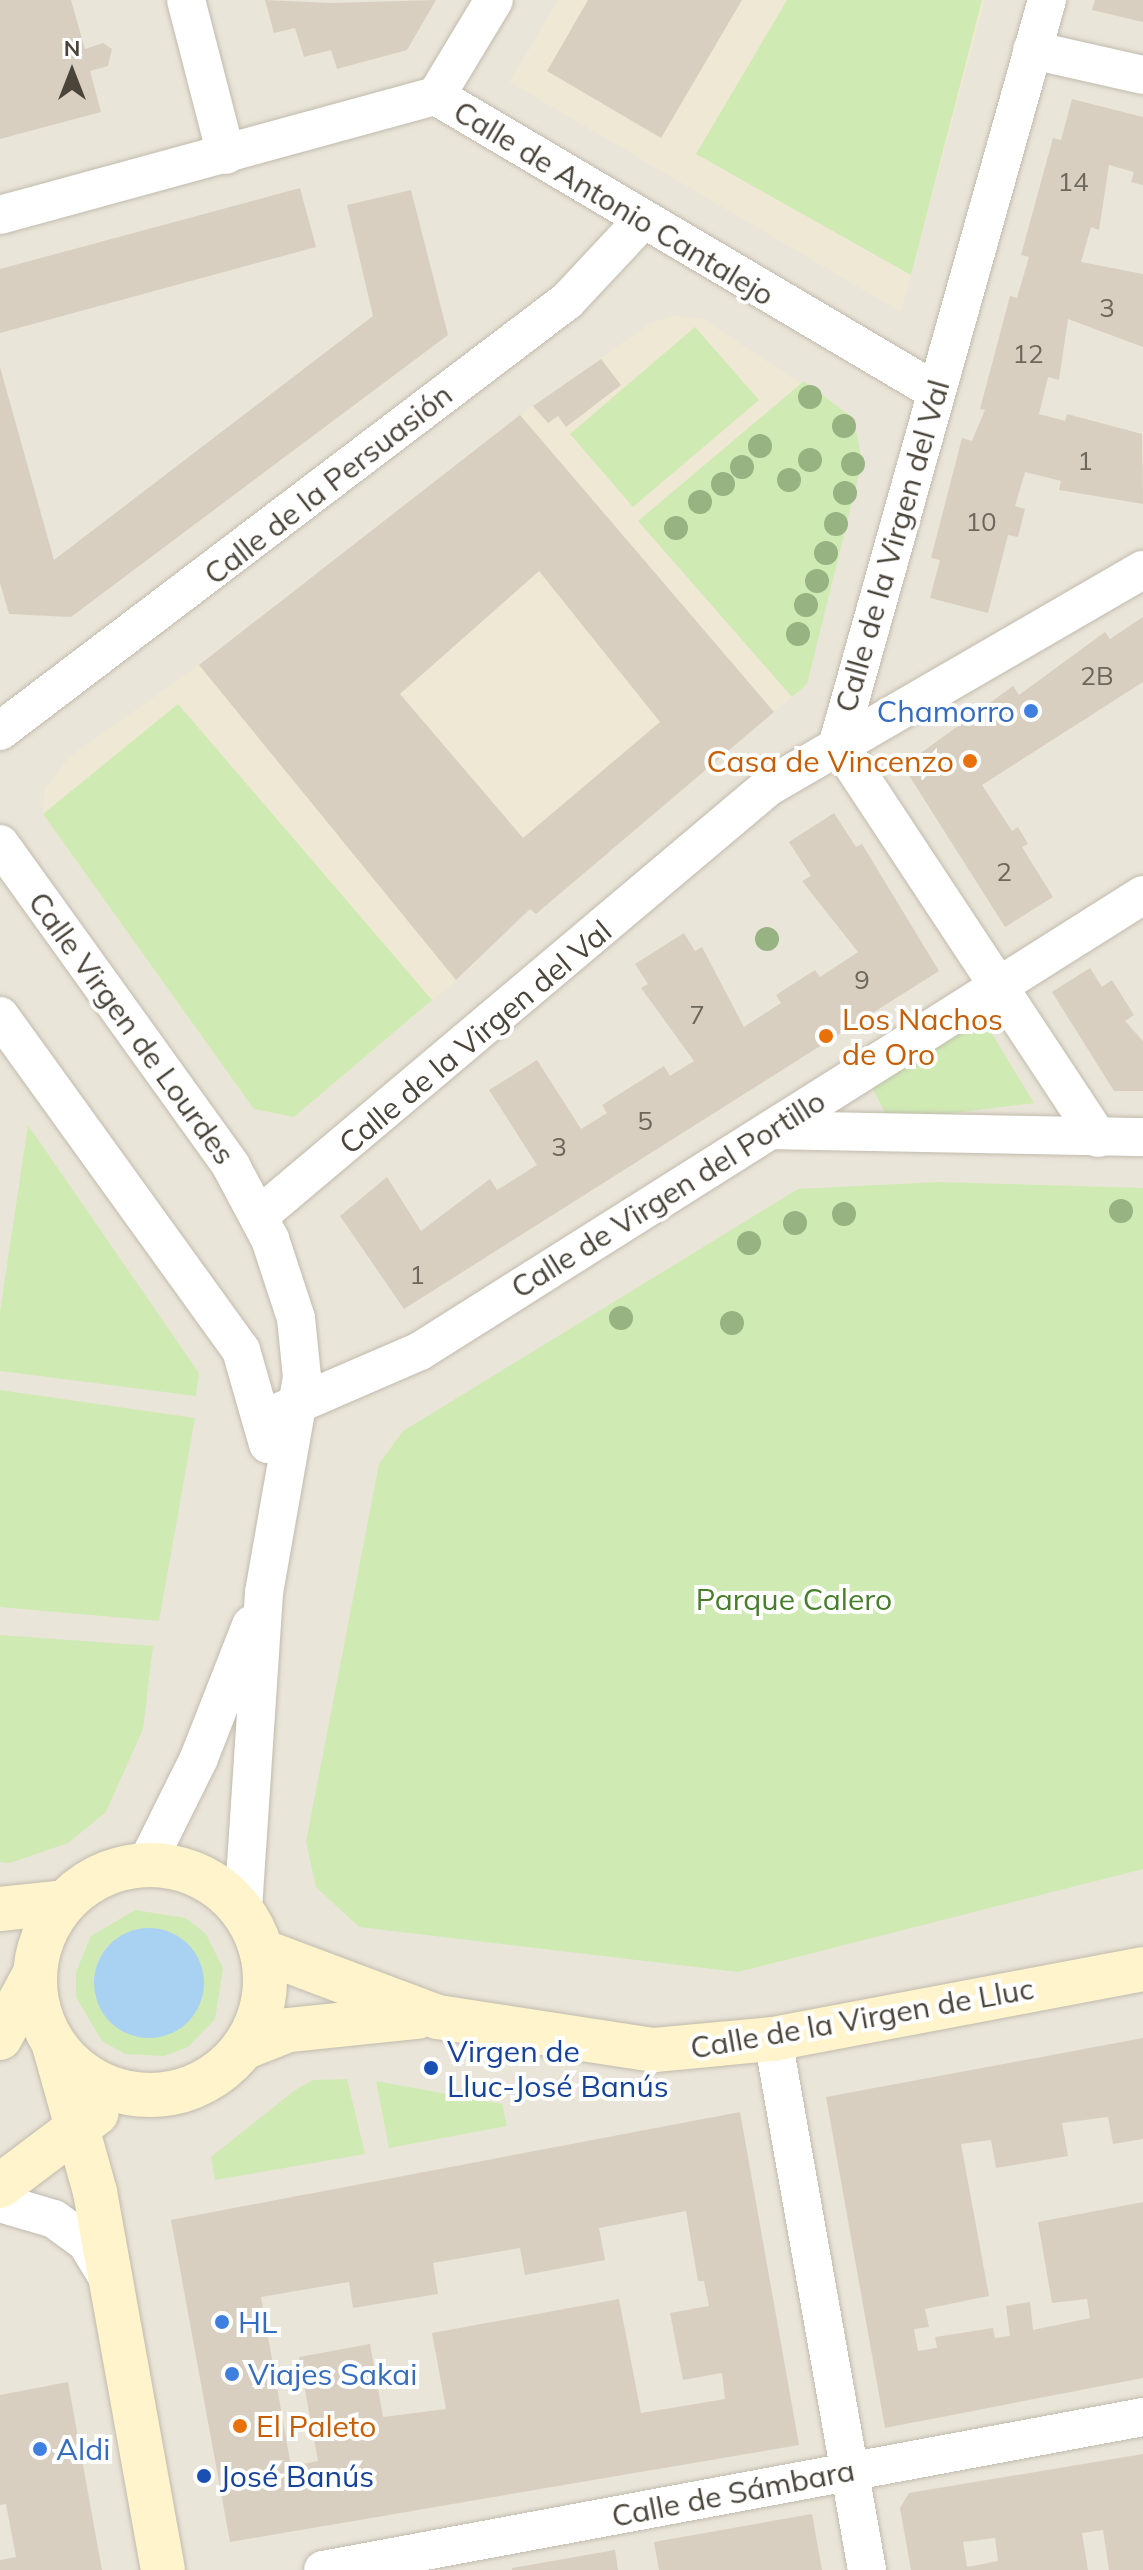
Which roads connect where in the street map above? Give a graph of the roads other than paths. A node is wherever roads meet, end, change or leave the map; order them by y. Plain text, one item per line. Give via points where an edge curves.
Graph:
1 (186, 0) edge
2 (494, 0) edge
3 (1047, 0) edge
4 (1032, 50) junction
5 (1143, 75) edge
6 (436, 96) junction
7 (226, 155) junction
8 (0, 215) edge
9 (641, 222) junction
10 (935, 391) junction
11 (1143, 570) edge
12 (0, 731) edge
13 (838, 743) junction
14 (0, 844) edge
15 (1143, 895) edge
16 (994, 986) junction
17 (0, 1016) edge
18 (771, 1130) junction
19 (1143, 1137) edge
20 (1098, 1138) junction
21 (260, 1215) junction
22 (299, 1404) junction
23 (263, 1419) junction
24 (280, 1509) junction
25 (264, 1593) junction
26 (146, 1865) junction
27 (65, 1902) junction
28 (0, 1909) edge
29 (243, 1912) junction
30 (262, 1951) junction
31 (1143, 1969) edge
32 (24, 2013) edge
33 (438, 2017) junction
34 (773, 2039) junction
35 (243, 2048) junction
36 (126, 2093) junction
37 (77, 2129) junction
38 (0, 2186) edge
39 (95, 2192) junction
40 (0, 2203) edge
41 (110, 2281) junction
42 (1143, 2417) edge
43 (850, 2471) junction
44 (163, 2570) edge
45 (323, 2570) edge
46 (867, 2570) edge

1 - 7 street
2 - 6 street
3 - 4 street, Calle de la Virgen del Val
4 - 5 street
4 - 10 street, Calle de la Virgen del Val
6 - 7 street, Calle de Antonio Cantalejo
6 - 9 street, Calle de Antonio Cantalejo
7 - 8 street, Calle de Antonio Cantalejo
9 - 10 street, Calle de Antonio Cantalejo
9 - 12 street, Calle de la Persuasión via 567,301
10 - 13 street, Calle de la Virgen del Val
11 - 13 street via 885,722
13 - 16 street
13 - 21 street, Calle de la Virgen del Val via 768,787
14 - 21 street, Calle Virgen de Lourdes via 231,1166
15 - 16 street, Calle de Virgen del Portillo
16 - 18 street, Calle de Virgen del Portillo
16 - 20 street
17 - 23 street via 241,1350
18 - 20 street
18 - 22 street, Calle de Virgen del Portillo via 420,1351
19 - 20 street
21 - 22 street, Calle Virgen de Lourdes via 296,1318
22 - 23 street, Calle de Virgen del Portillo
22 - 24 street, Calle Virgen de Lourdes
23 - 24 street
24 - 25 street, Calle Virgen de Lourdes
25 - 26 street via 199,1758
25 - 29 street
26 - 27 street via 98,1877
26 - 29 street via 206,1879
27 - 28 street
27 - 32 street via 43,1936
29 - 30 street
30 - 33 street, Calle de la Virgen de Lluc
30 - 35 street via 264,2001
31 - 34 street, Calle de la Virgen de Lluc
32 - 36 street via 74,2068
32 - 37 street
33 - 34 street, Calle de la Virgen de Lluc via 654,2050
33 - 35 street, Calle de la Virgen de Lluc via 298,2029
34 - 43 street
35 - 36 street via 193,2087 155,2096
36 - 37 street
36 - 39 street
37 - 38 street
37 - 39 street
39 - 41 street
40 - 41 street via 54,2219 86,2242
41 - 44 street
42 - 43 street, Calle de Sámbara
43 - 45 street, Calle de Sámbara
43 - 46 street

